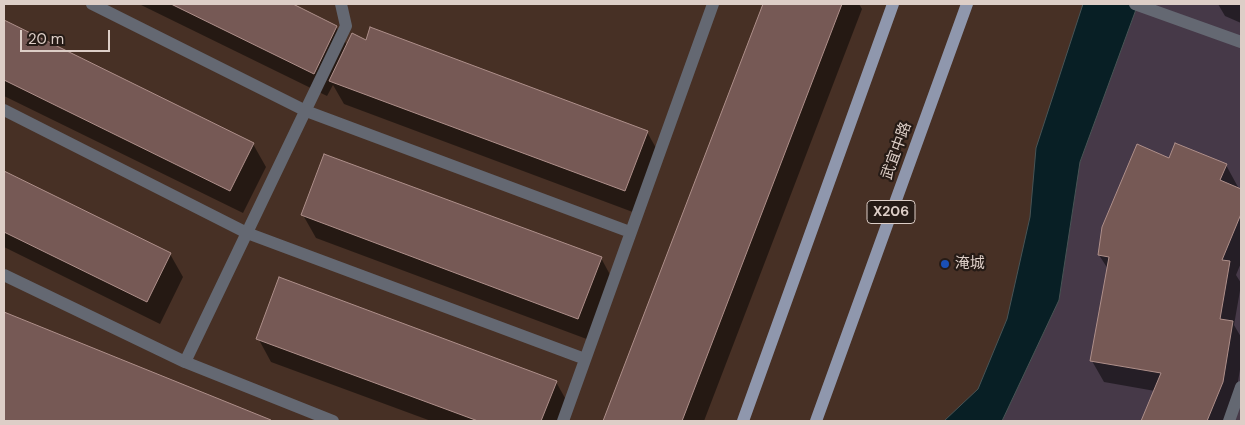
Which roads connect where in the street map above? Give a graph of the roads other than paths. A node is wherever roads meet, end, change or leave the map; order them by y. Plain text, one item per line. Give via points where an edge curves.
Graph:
1 (92, 4) edge
2 (341, 4) edge
3 (713, 4) edge
4 (893, 4) edge
5 (966, 4) edge
6 (1135, 4) edge
7 (1241, 42) edge
8 (4, 110) edge
9 (306, 111) junction
10 (630, 232) junction
11 (247, 233) junction
12 (4, 276) edge
13 (585, 359) junction
14 (185, 362) junction
15 (1241, 387) edge
16 (333, 421) edge
17 (563, 421) edge
18 (743, 421) edge
19 (816, 421) edge
20 (1230, 421) edge

1 - 9 lane
2 - 9 lane via 346,26
3 - 10 lane
4 - 18 main road
5 - 19 main road, 武宜中路 / X206
6 - 7 lane
8 - 11 lane
9 - 10 lane
9 - 11 lane
10 - 13 lane
11 - 13 lane
11 - 14 lane
12 - 14 lane
13 - 17 lane
14 - 16 lane
15 - 20 lane

